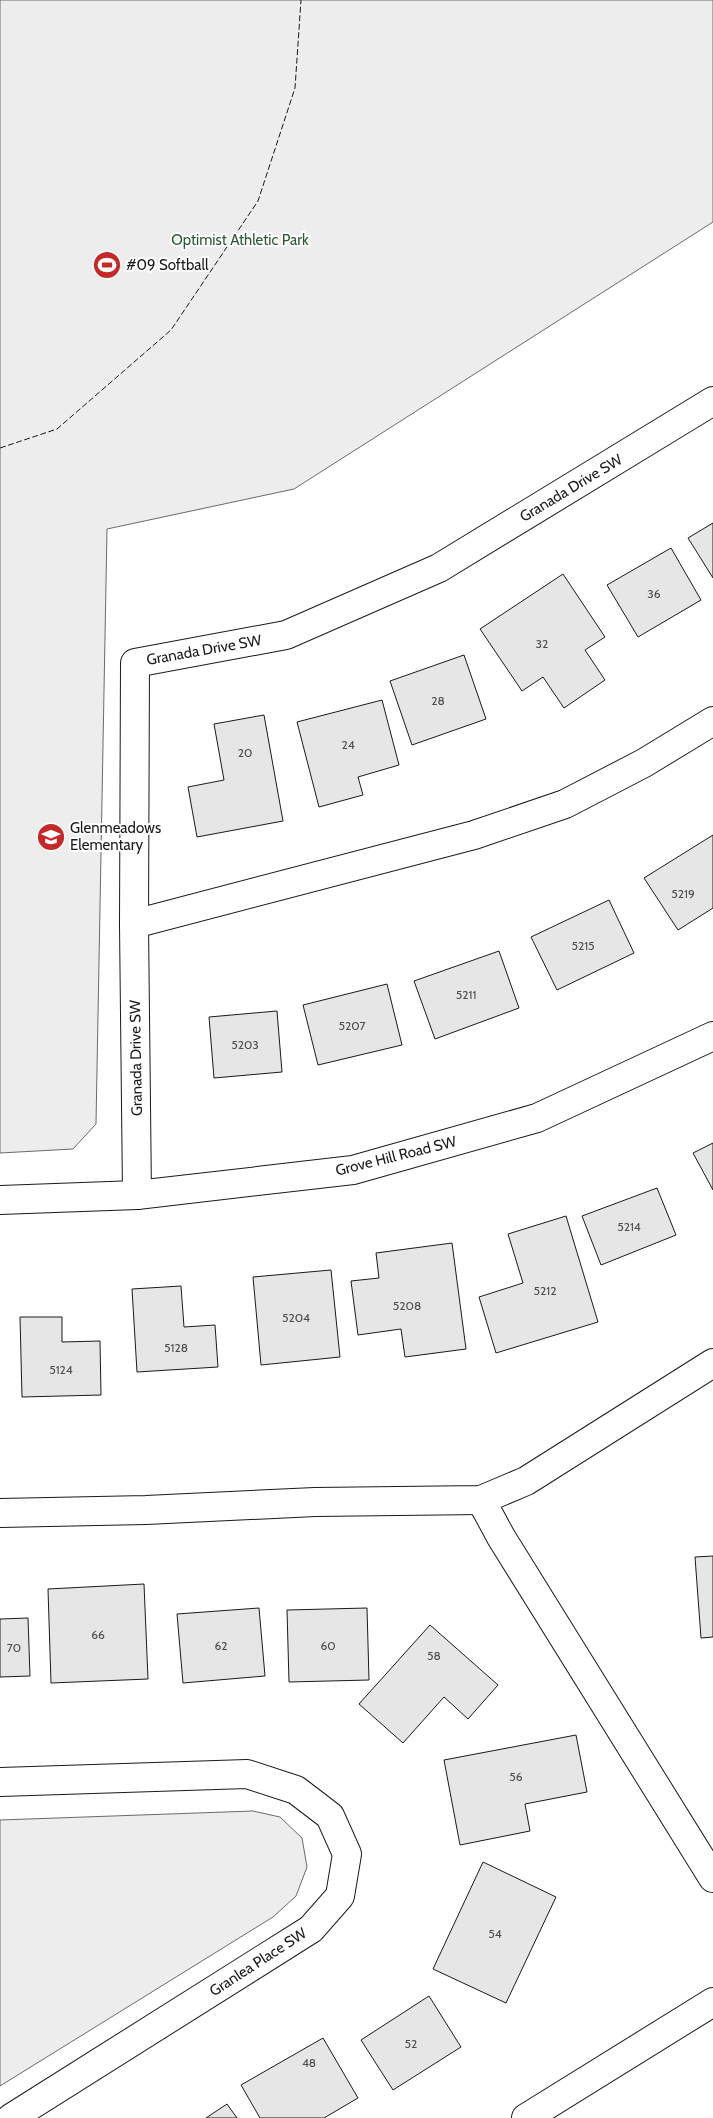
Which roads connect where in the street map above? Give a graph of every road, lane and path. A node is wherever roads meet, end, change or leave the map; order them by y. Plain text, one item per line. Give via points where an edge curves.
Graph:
1 (713, 401) edge
2 (713, 721) edge
3 (134, 924) junction
4 (713, 1036) edge
5 (137, 1195) junction
6 (0, 1200) edge
7 (713, 1363) edge
8 (481, 1500) junction
9 (0, 1513) edge
10 (0, 1782) edge
11 (713, 1878) edge
12 (713, 2002) edge
13 (11, 2118) edge
14 (526, 2118) edge

1 - 3 street, Granada Drive SW via 439,568 286,635 135,663
2 - 3 street via 644,764 565,804 474,835
3 - 5 street, Granada Drive SW
4 - 5 street, Grove Hill Road SW via 537,1118 353,1170
5 - 6 street, Grove Hill Road SW
7 - 8 street via 526,1481
8 - 9 street
8 - 11 street
10 - 13 street, Granlea Place SW via 246,1774 296,1790 330,1816 348,1854 340,1896 311,1929
12 - 14 street

